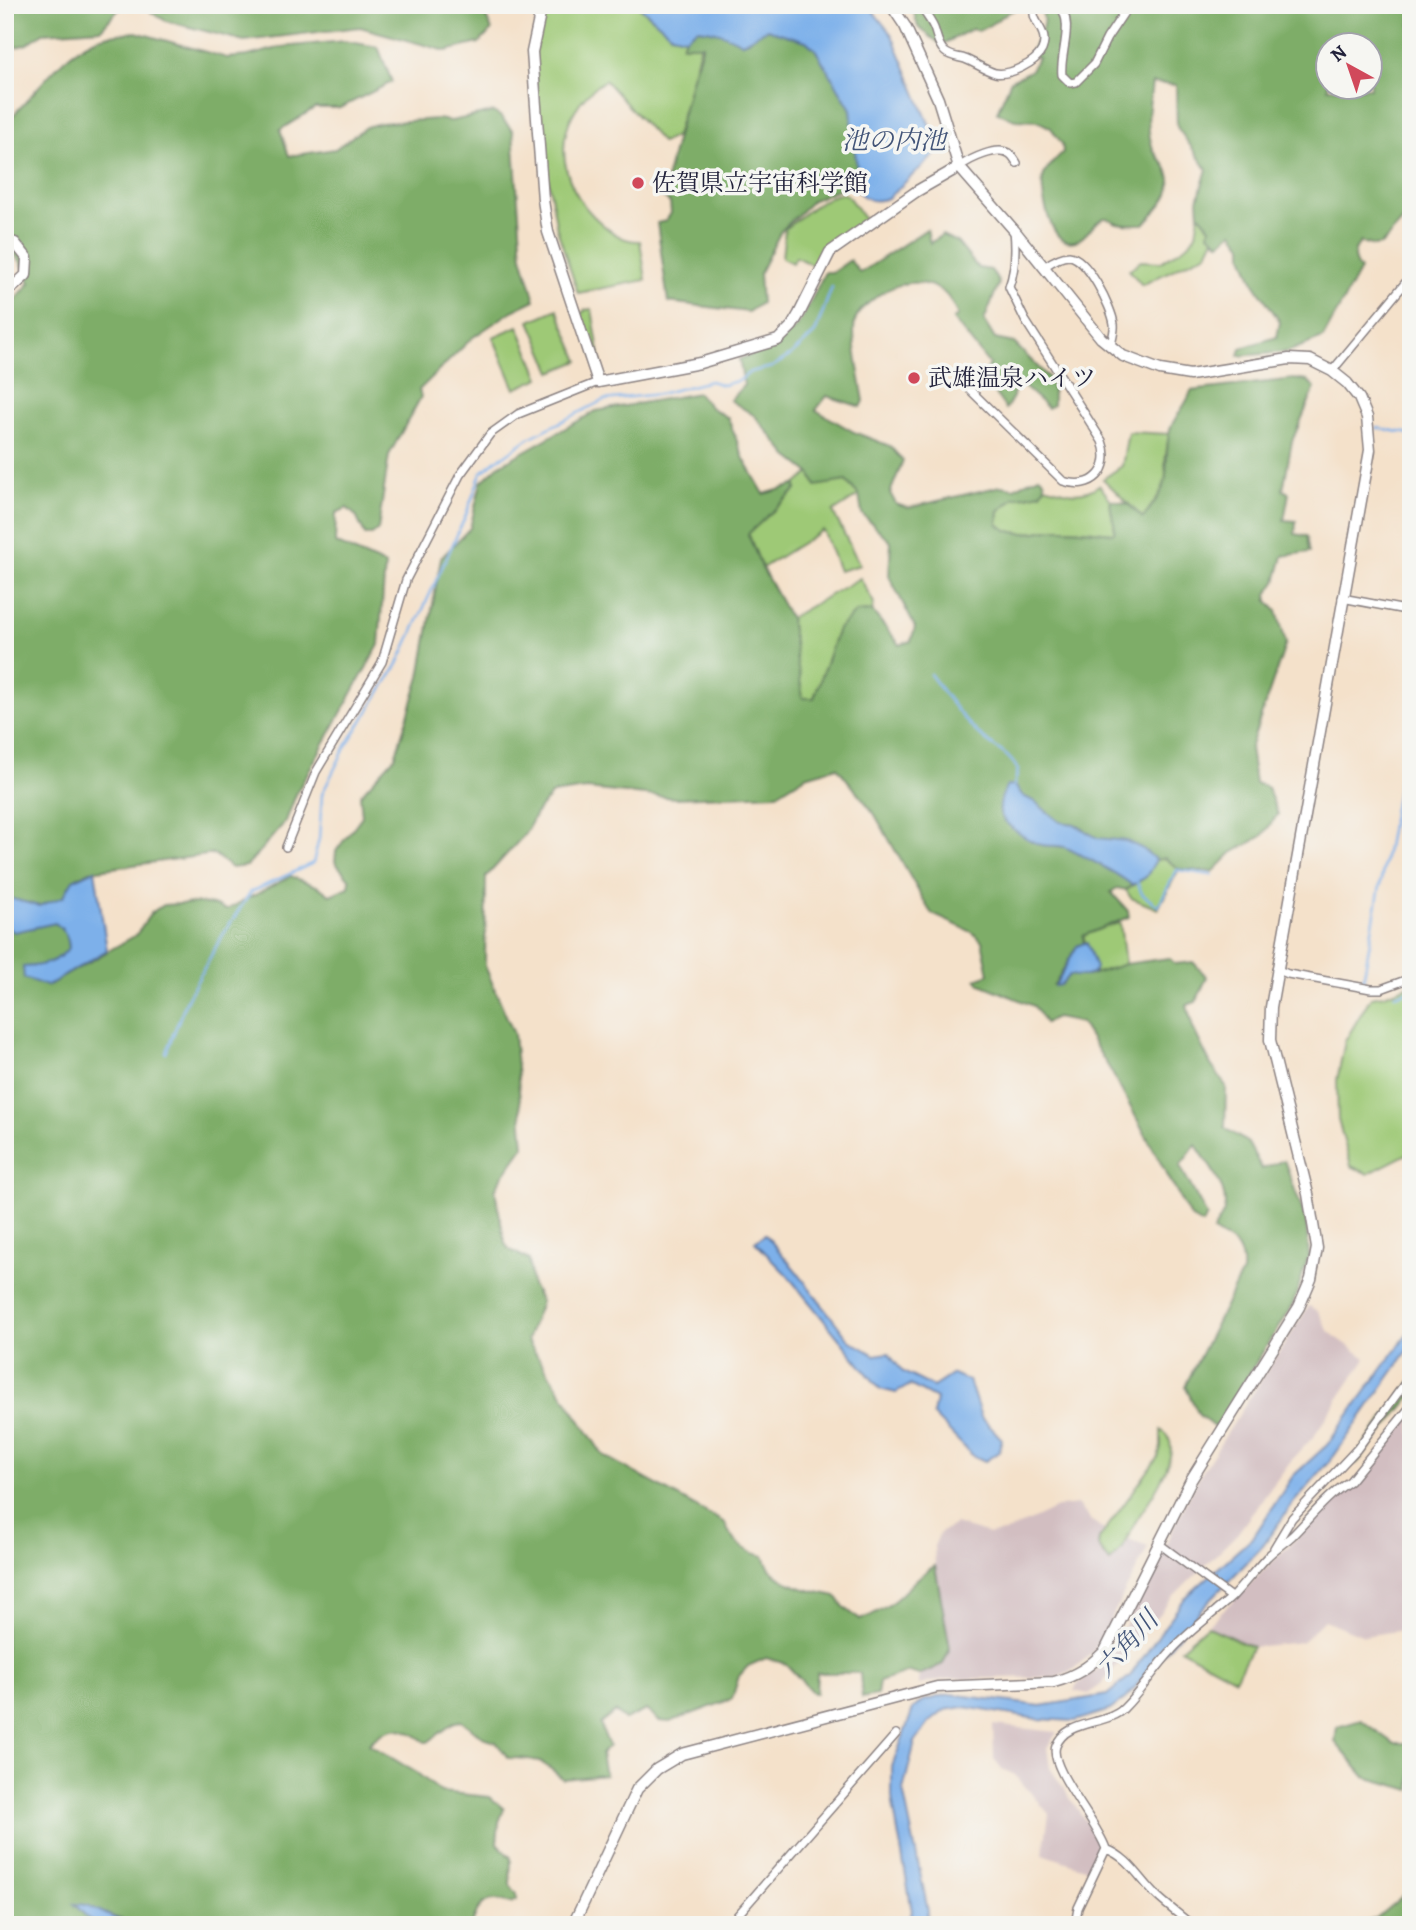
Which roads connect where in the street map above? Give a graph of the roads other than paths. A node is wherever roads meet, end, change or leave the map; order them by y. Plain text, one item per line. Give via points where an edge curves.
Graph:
1 (542, 5) edge
2 (891, 5) edge
3 (919, 5) edge
4 (1036, 5) edge
5 (1058, 5) edge
6 (1129, 5) edge
7 (1017, 163) dead end
8 (959, 167) junction
9 (1014, 230) junction
10 (5, 240) edge
11 (1044, 267) junction
12 (1411, 276) edge
13 (5, 289) edge
14 (1111, 346) junction
15 (1332, 371) junction
16 (598, 382) junction
17 (965, 385) dead end
18 (1342, 598) junction
19 (1411, 611) edge
20 (286, 847) dead end
21 (1276, 969) junction
22 (1411, 978) edge
23 (1411, 1375) edge
24 (1411, 1406) edge
25 (1158, 1544) junction
26 (1270, 1554) junction
27 (1231, 1597) junction
28 (896, 1734) dead end
29 (1106, 1849) junction
30 (573, 1925) edge
31 (729, 1925) edge
32 (1074, 1925) edge
33 (1192, 1925) edge

1 - 16 street via 532,52 543,200 548,232
2 - 8 street via 938,99
3 - 4 street via 946,53 996,73 1030,63 1039,55 1045,38 1034,18
5 - 6 street via 1066,25 1062,75 1070,83 1094,64
7 - 8 street via 1009,153 999,151
8 - 9 street
8 - 16 street via 830,252 792,326 778,340 700,363
9 - 11 street
9 - 17 street via 1016,252 1009,287 1102,441 1106,461 1094,480 1074,485 1063,481
10 - 13 street via 15,243 27,258 26,275
11 - 14 street
11 - 14 street via 1074,257 1097,282 1114,324
12 - 15 street
14 - 15 street via 1123,356 1160,370 1190,375 1289,359 1310,360
15 - 18 street via 1359,398 1370,433
16 - 20 street via 518,414 490,434 460,475 405,580 382,662 316,772
18 - 19 street
18 - 21 street
21 - 22 street via 1371,989
21 - 25 street via 1270,1040 1314,1221 1317,1248 1311,1279 1299,1307 1191,1480
23 - 26 street via 1357,1449 1292,1518
24 - 26 street via 1350,1481
25 - 27 street
25 - 30 street via 1105,1651 1071,1677 1054,1682 937,1687 682,1754 657,1769 637,1789
26 - 27 street
27 - 29 street via 1172,1650 1122,1710 1075,1728 1056,1746 1060,1772 1094,1822
28 - 31 street
29 - 32 street
29 - 33 street via 1127,1862

